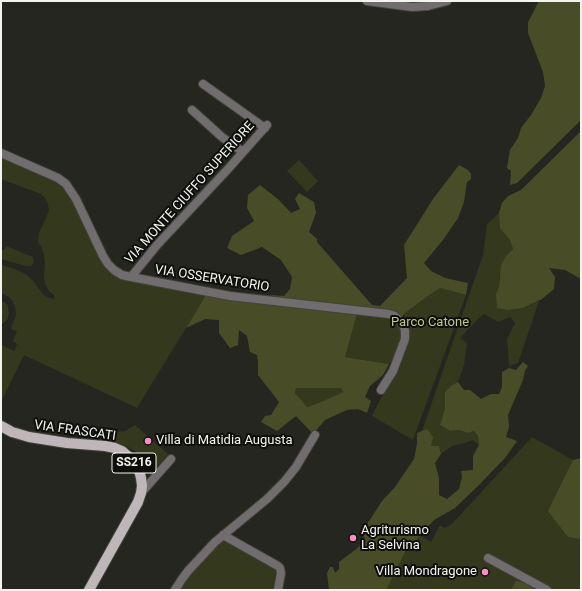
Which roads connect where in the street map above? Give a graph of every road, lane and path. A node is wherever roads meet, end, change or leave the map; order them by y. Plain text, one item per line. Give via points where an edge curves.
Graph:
1 (367, 1) edge
2 (447, 1) edge
3 (203, 84) dead end
4 (192, 110) dead end
5 (242, 152) junction
6 (1, 153) edge
7 (131, 277) junction
8 (381, 390) dead end
9 (1, 426) edge
10 (315, 435) dead end
11 (171, 458) dead end
12 (141, 493) junction
13 (223, 535) junction
14 (488, 558) dead end
15 (89, 590) edge
16 (175, 590) edge
17 (278, 590) edge
18 (547, 590) edge

1 - 2 street via 412,7 431,6
3 - 5 street, VIA MONTE CIUFFO SUPERIORE via 266,126
4 - 5 street
5 - 7 street, VIA MONTE CIUFFO SUPERIORE
6 - 7 street, VIA OSSERVATORIO via 66,184 76,199 105,260 118,273
7 - 8 street, VIA OSSERVATORIO via 230,296 392,315 403,324 405,339 393,371
9 - 12 main road, VIA FRASCATI / SS216 via 31,438 119,449 139,470 142,480
10 - 13 street via 284,482
11 - 12 street, VIA FRASCATI
12 - 15 main road, VIA FRASCATI / SS216
13 - 16 street via 191,568
13 - 17 street via 280,568
14 - 18 street

